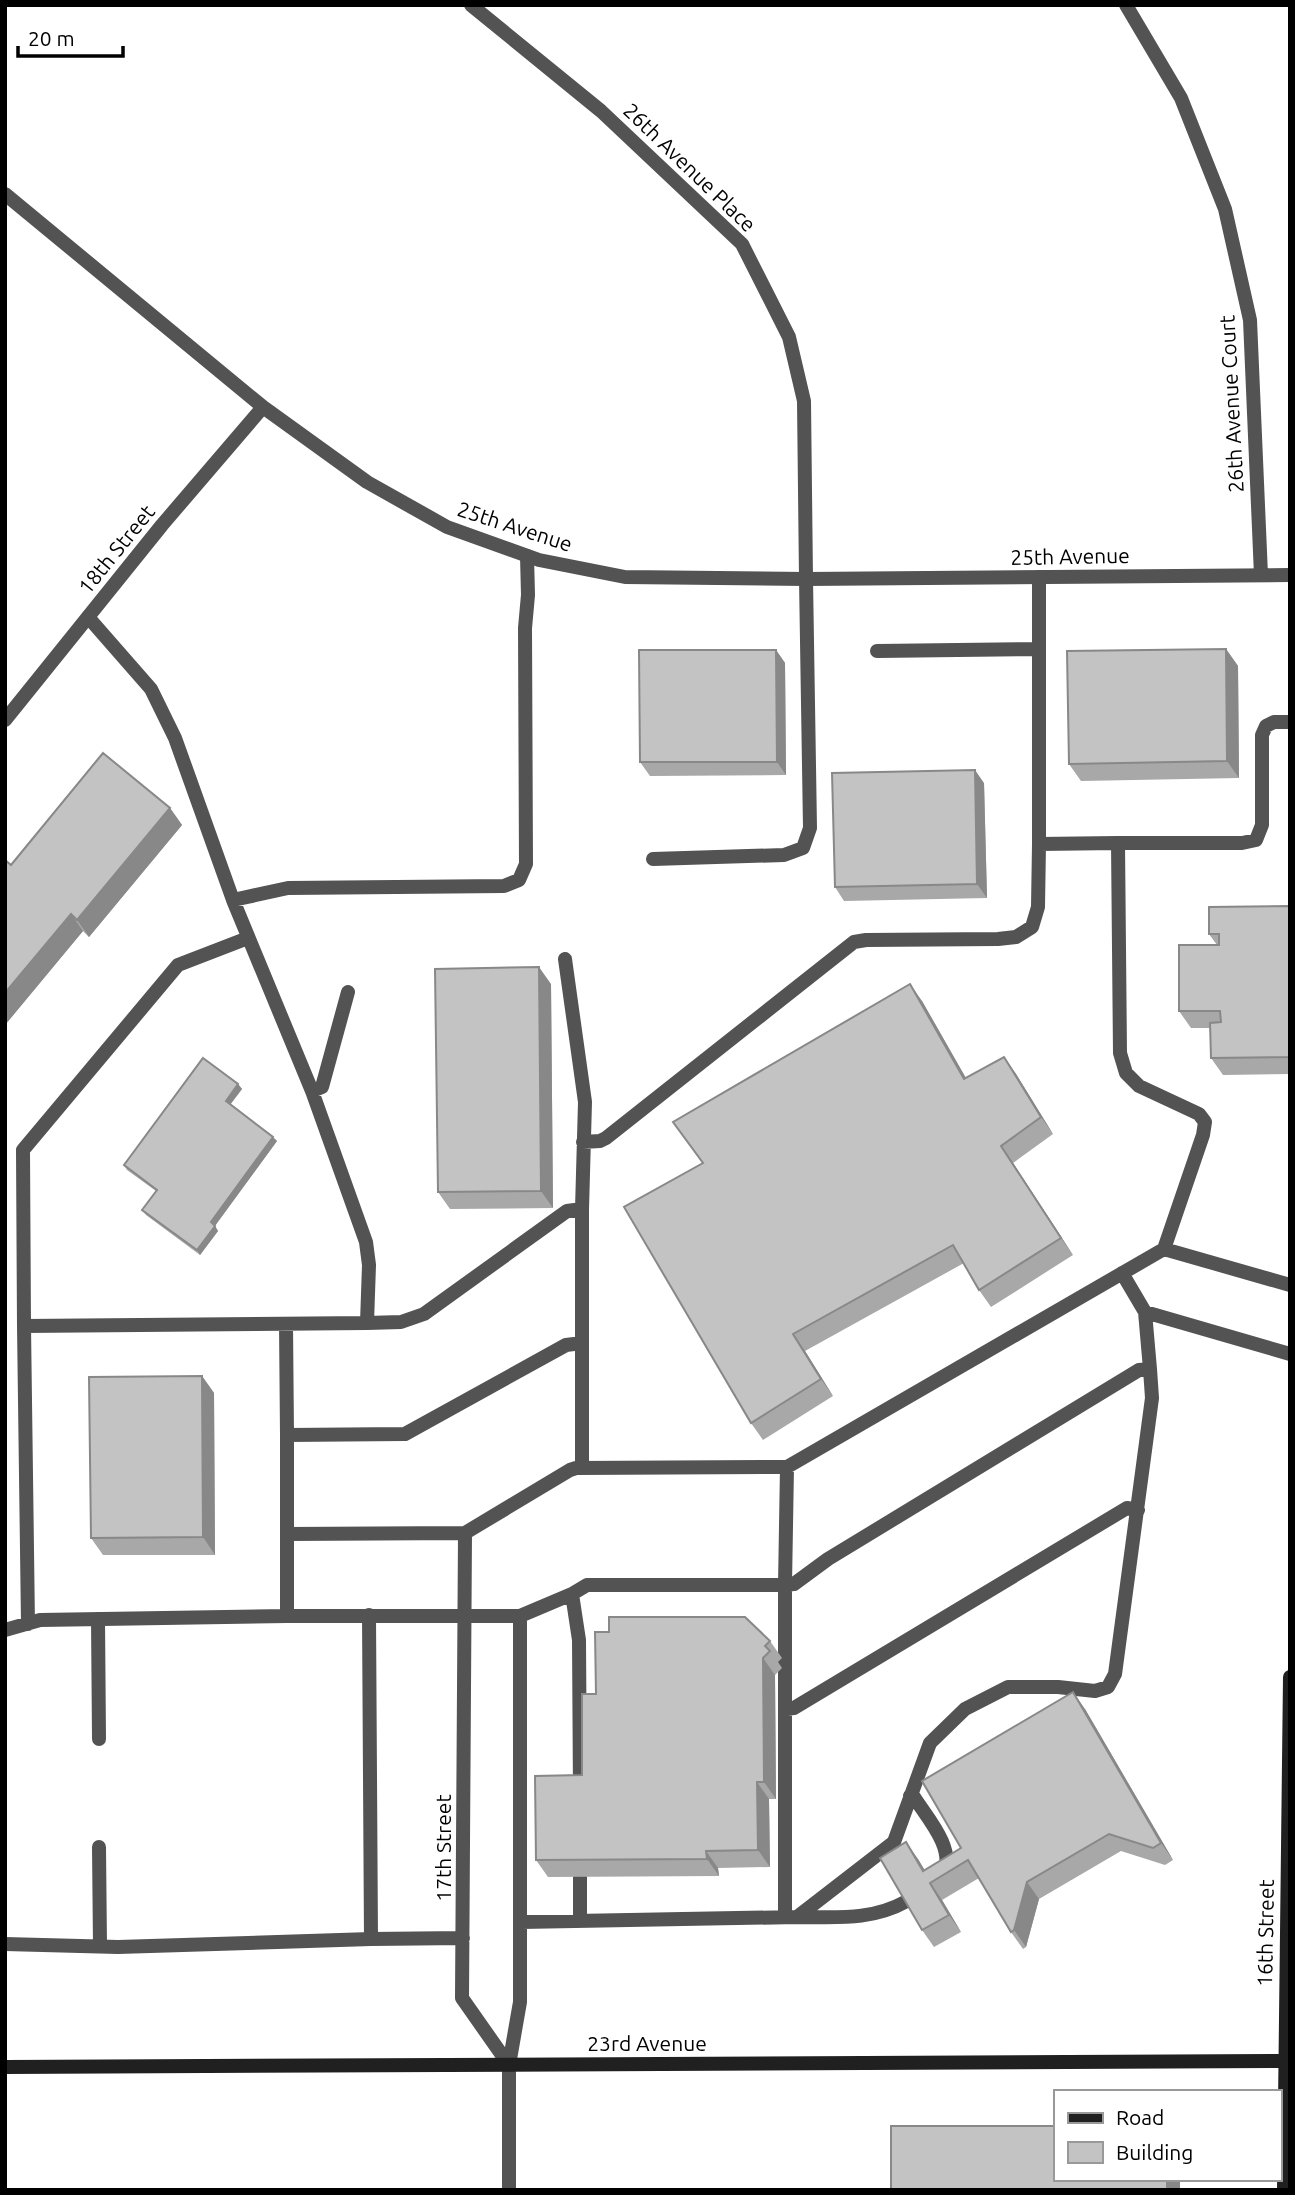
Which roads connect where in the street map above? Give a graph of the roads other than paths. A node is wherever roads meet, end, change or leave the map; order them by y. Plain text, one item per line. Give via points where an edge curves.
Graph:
1 (471, 5) edge
2 (1126, 5) edge
3 (5, 194) edge
4 (262, 407) junction
5 (527, 556) junction
6 (1261, 575) junction
7 (1290, 575) edge
8 (1039, 577) junction
9 (806, 579) junction
10 (88, 617) junction
11 (1039, 649) junction
12 (877, 651) dead end
13 (5, 720) edge
14 (1290, 722) edge
15 (1039, 844) junction
16 (1118, 844) junction
17 (653, 859) dead end
18 (233, 900) junction
19 (248, 938) junction
20 (565, 959) dead end
21 (348, 992) dead end
22 (312, 1091) junction
23 (583, 1142) junction
24 (582, 1209) junction
25 (1164, 1249) junction
26 (1122, 1273) junction
27 (1290, 1285) edge
28 (1144, 1312) junction
29 (367, 1323) junction
30 (286, 1324) junction
31 (24, 1326) junction
32 (582, 1343) junction
33 (1290, 1354) edge
34 (1150, 1368) junction
35 (287, 1435) junction
36 (786, 1467) junction
37 (582, 1468) junction
38 (1138, 1510) junction
39 (465, 1533) junction
40 (287, 1534) junction
41 (785, 1585) junction
42 (572, 1594) junction
43 (369, 1615) junction
44 (287, 1616) junction
45 (520, 1616) junction
46 (466, 1617) junction
47 (98, 1619) junction
48 (28, 1623) junction
49 (5, 1630) edge
50 (1290, 1677) edge
51 (785, 1709) junction
52 (99, 1739) dead end
53 (580, 1793) edge
54 (910, 1796) junction
55 (99, 1847) dead end
56 (580, 1877) edge
57 (933, 1885) edge
58 (907, 1901) edge
59 (791, 1917) junction
60 (580, 1921) junction
61 (521, 1922) junction
62 (463, 1938) junction
63 (371, 1940) junction
64 (5, 1944) edge
65 (100, 1946) junction
66 (1287, 2060) edge
67 (509, 2065) junction
68 (5, 2067) edge
69 (509, 2190) edge
70 (1284, 2190) edge

1 - 9 street, 26th Avenue Place via 601,110 742,244 789,337 804,401
2 - 6 street, 26th Avenue Court via 1181,98 1226,209 1250,320
3 - 4 street, 25th Avenue
4 - 5 street, 25th Avenue via 367,482 447,527
4 - 10 street, 18th Street
5 - 9 street, 25th Avenue via 625,577
5 - 18 street via 526,864 519,880 504,886 288,888
6 - 7 street, 25th Avenue
6 - 8 street, 25th Avenue
8 - 9 street, 25th Avenue
8 - 11 street
9 - 17 street, 26th Avenue Place via 810,828 803,848 784,855
10 - 13 street, 18th Street
10 - 18 street via 151,689 175,738
11 - 12 street
11 - 15 street
14 - 16 street via 1274,722 1262,735 1262,825 1256,840
15 - 16 street
15 - 23 street via 1038,907 1032,927 1017,937 854,942 606,1138
16 - 25 street via 1119,1053 1126,1073 1139,1086 1199,1114 1205,1122
18 - 19 street
19 - 22 street
19 - 31 street via 178,965 23,1150
20 - 23 street via 584,1102
21 - 22 street via 322,1087
22 - 29 street via 366,1242
23 - 24 street
24 - 29 street via 567,1212 415,1319
24 - 32 street
25 - 26 street
25 - 27 street
26 - 28 street
26 - 36 street
28 - 33 street
28 - 34 street
29 - 30 street
30 - 31 street
30 - 35 street
31 - 48 street
32 - 35 street via 566,1345 405,1434
32 - 37 street
34 - 38 street via 1152,1398
34 - 41 street via 1139,1370 794,1584
35 - 40 street
36 - 37 street
36 - 41 street
37 - 39 street via 570,1469
38 - 51 street via 1127,1508
38 - 54 street via 1115,1674 1108,1687 1094,1691 1008,1687 965,1709 930,1743
39 - 40 street
39 - 46 street, 17th Street
40 - 44 street
41 - 42 street via 587,1585
41 - 51 street
42 - 45 street
42 - 53 street via 579,1640
43 - 44 street
43 - 46 street
43 - 63 street
44 - 47 street
45 - 46 street
45 - 61 street
46 - 62 street, 17th Street
47 - 48 street
47 - 52 street
48 - 49 street
50 - 66 main road, 16th Street
51 - 59 street
54 - 57 street via 943,1843 948,1861 946,1873
54 - 59 street via 894,1842
55 - 65 street
56 - 60 street
58 - 59 street via 889,1912 869,1916
59 - 60 street
60 - 61 street
61 - 67 street via 520,2002
62 - 63 street
62 - 67 street, 17th Street via 462,1998
63 - 65 street
64 - 65 street
66 - 67 main road, 23rd Avenue
66 - 70 main road, 16th Street
67 - 68 main road, 23rd Avenue
67 - 69 street

